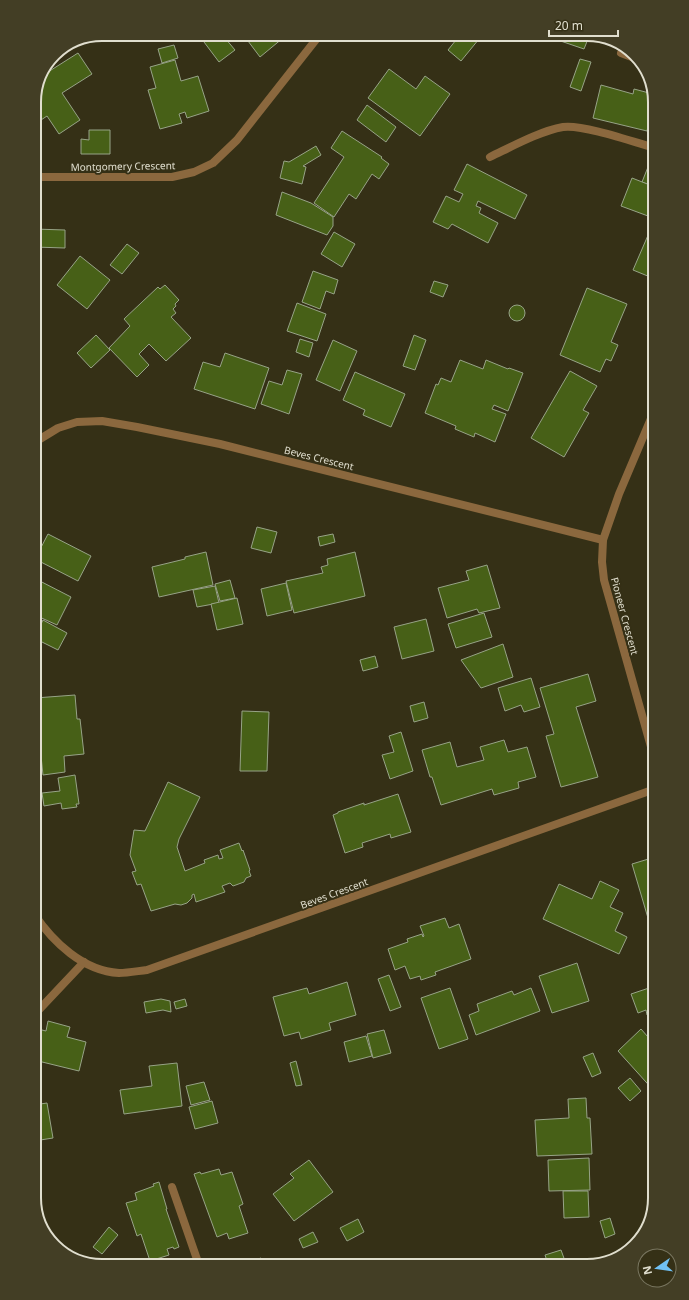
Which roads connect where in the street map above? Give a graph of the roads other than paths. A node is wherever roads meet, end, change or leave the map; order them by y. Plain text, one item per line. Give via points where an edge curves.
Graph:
1 (315, 41) edge
2 (621, 53) dead end
3 (624, 54) edge
4 (648, 146) edge
5 (490, 157) dead end
6 (41, 177) edge
7 (648, 426) edge
8 (41, 438) edge
9 (603, 540) junction
10 (648, 736) edge
11 (648, 791) edge
12 (41, 924) edge
13 (84, 962) junction
14 (41, 1008) edge
15 (172, 1186) dead end
16 (197, 1259) edge

1 - 6 street, Montgomery Crescent via 237,140 213,163 194,172 172,176
2 - 3 street
4 - 5 street via 587,129 564,127 520,142
7 - 9 street, Pioneer Crescent via 619,494
8 - 9 street, Beves Crescent via 58,428 77,422 102,421 137,427 220,444
9 - 10 street, Pioneer Crescent via 604,580
11 - 13 street, Beves Crescent via 147,970 119,973 93,968
12 - 13 street, Beves Crescent via 68,952
13 - 14 street
15 - 16 street

